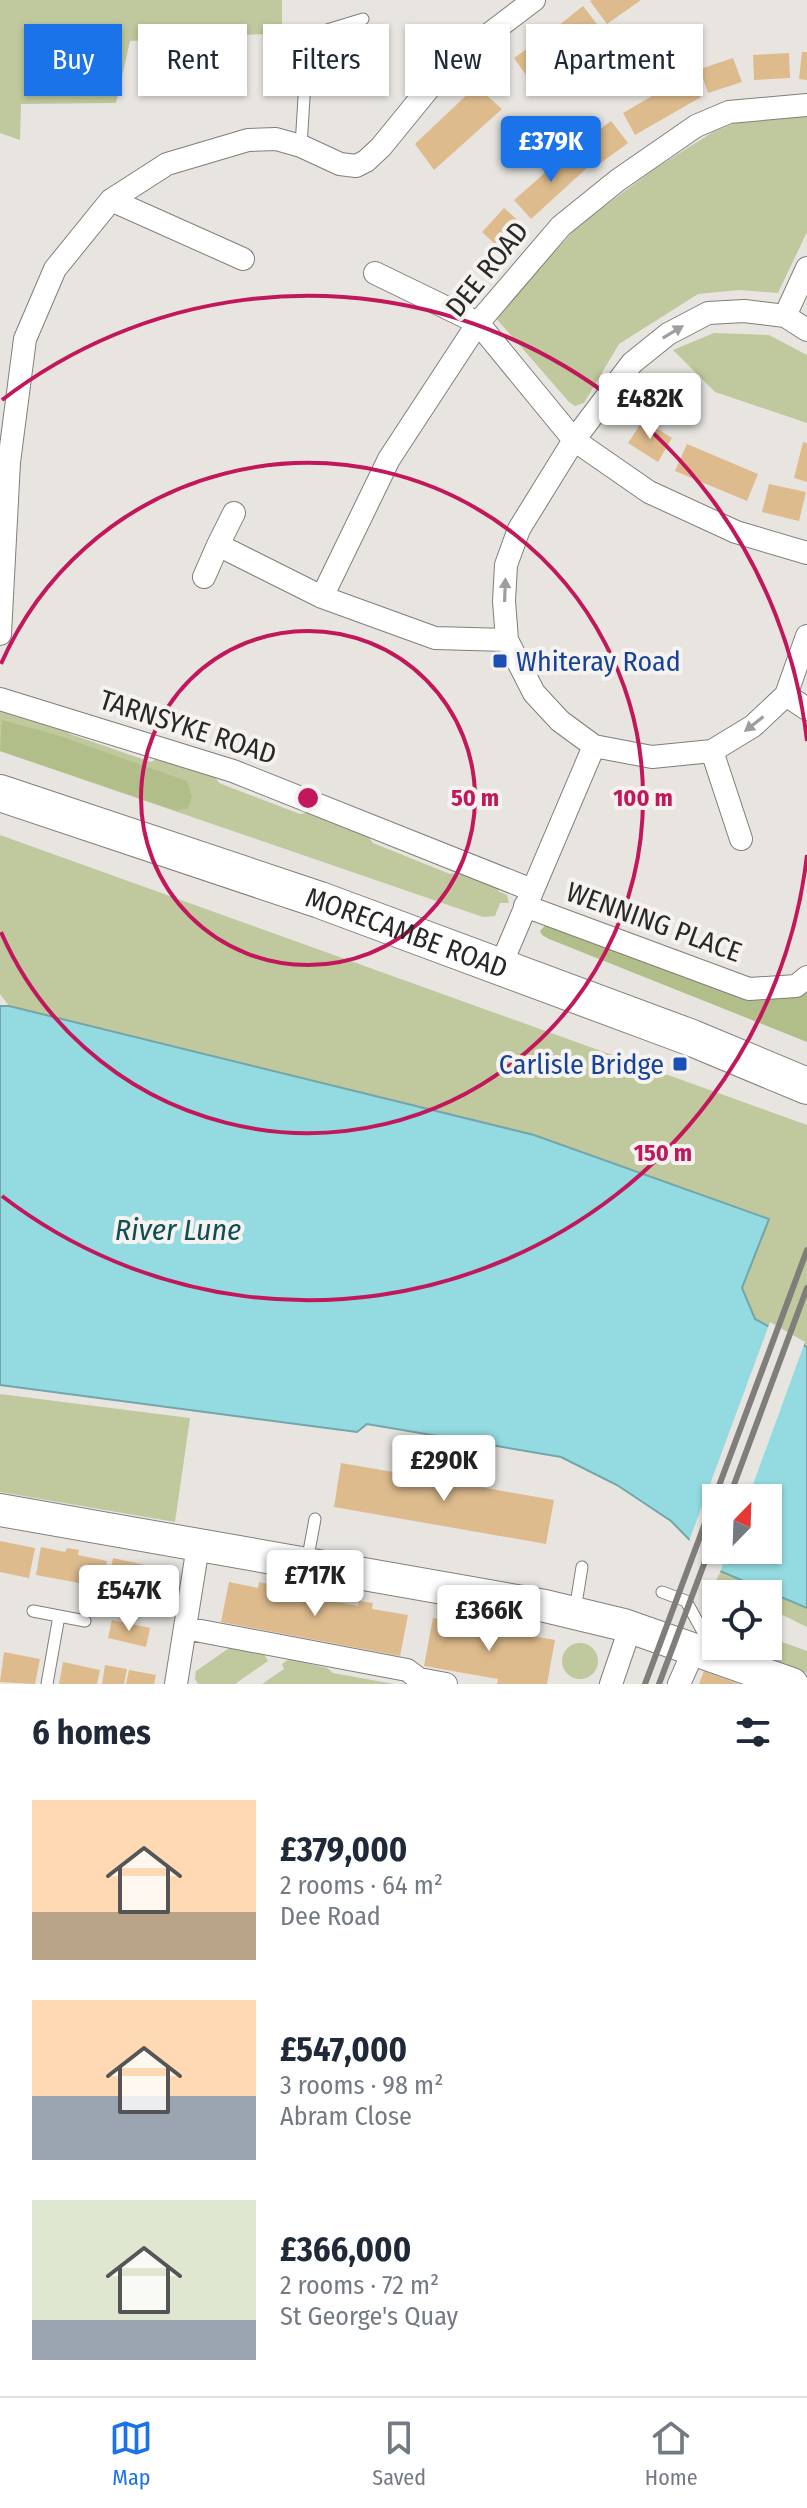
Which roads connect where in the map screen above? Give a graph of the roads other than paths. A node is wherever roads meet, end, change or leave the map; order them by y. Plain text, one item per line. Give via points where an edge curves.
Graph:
1 (534, 0) edge
2 (363, 19) dead end
3 (807, 105) edge
4 (301, 146) junction
5 (111, 200) junction
6 (243, 259) dead end
7 (807, 268) edge
8 (375, 273) dead end
9 (785, 316) junction
10 (478, 323) junction
11 (807, 330) edge
12 (574, 440) junction
13 (5, 462) edge
14 (234, 513) dead end
15 (218, 545) junction
16 (3, 548) edge
17 (807, 553) edge
18 (204, 577) dead end
19 (322, 597) junction
20 (0, 634) edge
21 (807, 636) edge
22 (507, 640) junction
23 (786, 695) junction
24 (0, 699) edge
25 (807, 709) edge
26 (594, 746) junction
27 (712, 751) junction
28 (0, 793) edge
29 (741, 839) dead end
30 (529, 898) junction
31 (500, 967) junction
32 (807, 977) edge
33 (807, 1086) edge
34 (0, 1510) edge
35 (315, 1519) dead end
36 (198, 1546) junction
37 (307, 1565) junction
38 (582, 1567) dead end
39 (662, 1592) dead end
40 (33, 1611) dead end
41 (574, 1613) junction
42 (59, 1616) junction
43 (85, 1621) dead end
44 (185, 1628) junction
45 (625, 1643) dead end
46 (702, 1643) edge
47 (702, 1653) edge
48 (702, 1658) edge
49 (723, 1660) edge
50 (47, 1684) edge
51 (176, 1684) edge
52 (446, 1684) edge
53 (611, 1684) edge
54 (679, 1684) edge
55 (792, 1684) edge

1 - 4 street via 447,66 366,161 349,166
2 - 4 lane via 314,34 307,49
3 - 10 street, DEE ROAD via 729,112 696,126 561,226
4 - 5 street via 276,139 248,140 167,164
5 - 6 street
5 - 13 street via 55,269 25,339
7 - 9 street
8 - 10 street
9 - 11 street
12 -> 9 street via 632,363 668,334 708,313
10 - 12 street
10 - 19 street, DEE ROAD via 389,459
12 - 17 street via 649,492 736,532
22 -> 12 street via 506,565 519,529
13 - 16 street
14 - 15 street
15 - 18 street
15 - 19 street
16 - 20 street
19 - 22 street via 435,638
21 - 23 street
22 - 26 street via 534,693
23 - 25 street
23 -> 27 street via 753,726
24 - 30 street, TARNSYKE ROAD via 233,771
26 - 27 street via 652,757
26 - 30 street
27 - 29 street
28 - 31 main road, MORECAMBE ROAD via 320,900
30 - 31 street
30 - 32 street, WENNING PLACE via 749,989 796,986
31 - 33 main road, MORECAMBE ROAD
34 - 36 street
35 - 37 lane
36 - 37 street
36 - 44 street
37 - 41 street
38 - 41 lane
39 - 46 lane via 686,1601
40 - 42 lane
41 - 47 street
42 - 43 lane
42 - 50 lane
44 - 51 street
44 - 52 street via 407,1670 419,1679
45 - 53 street
48 - 54 street
49 - 55 street

